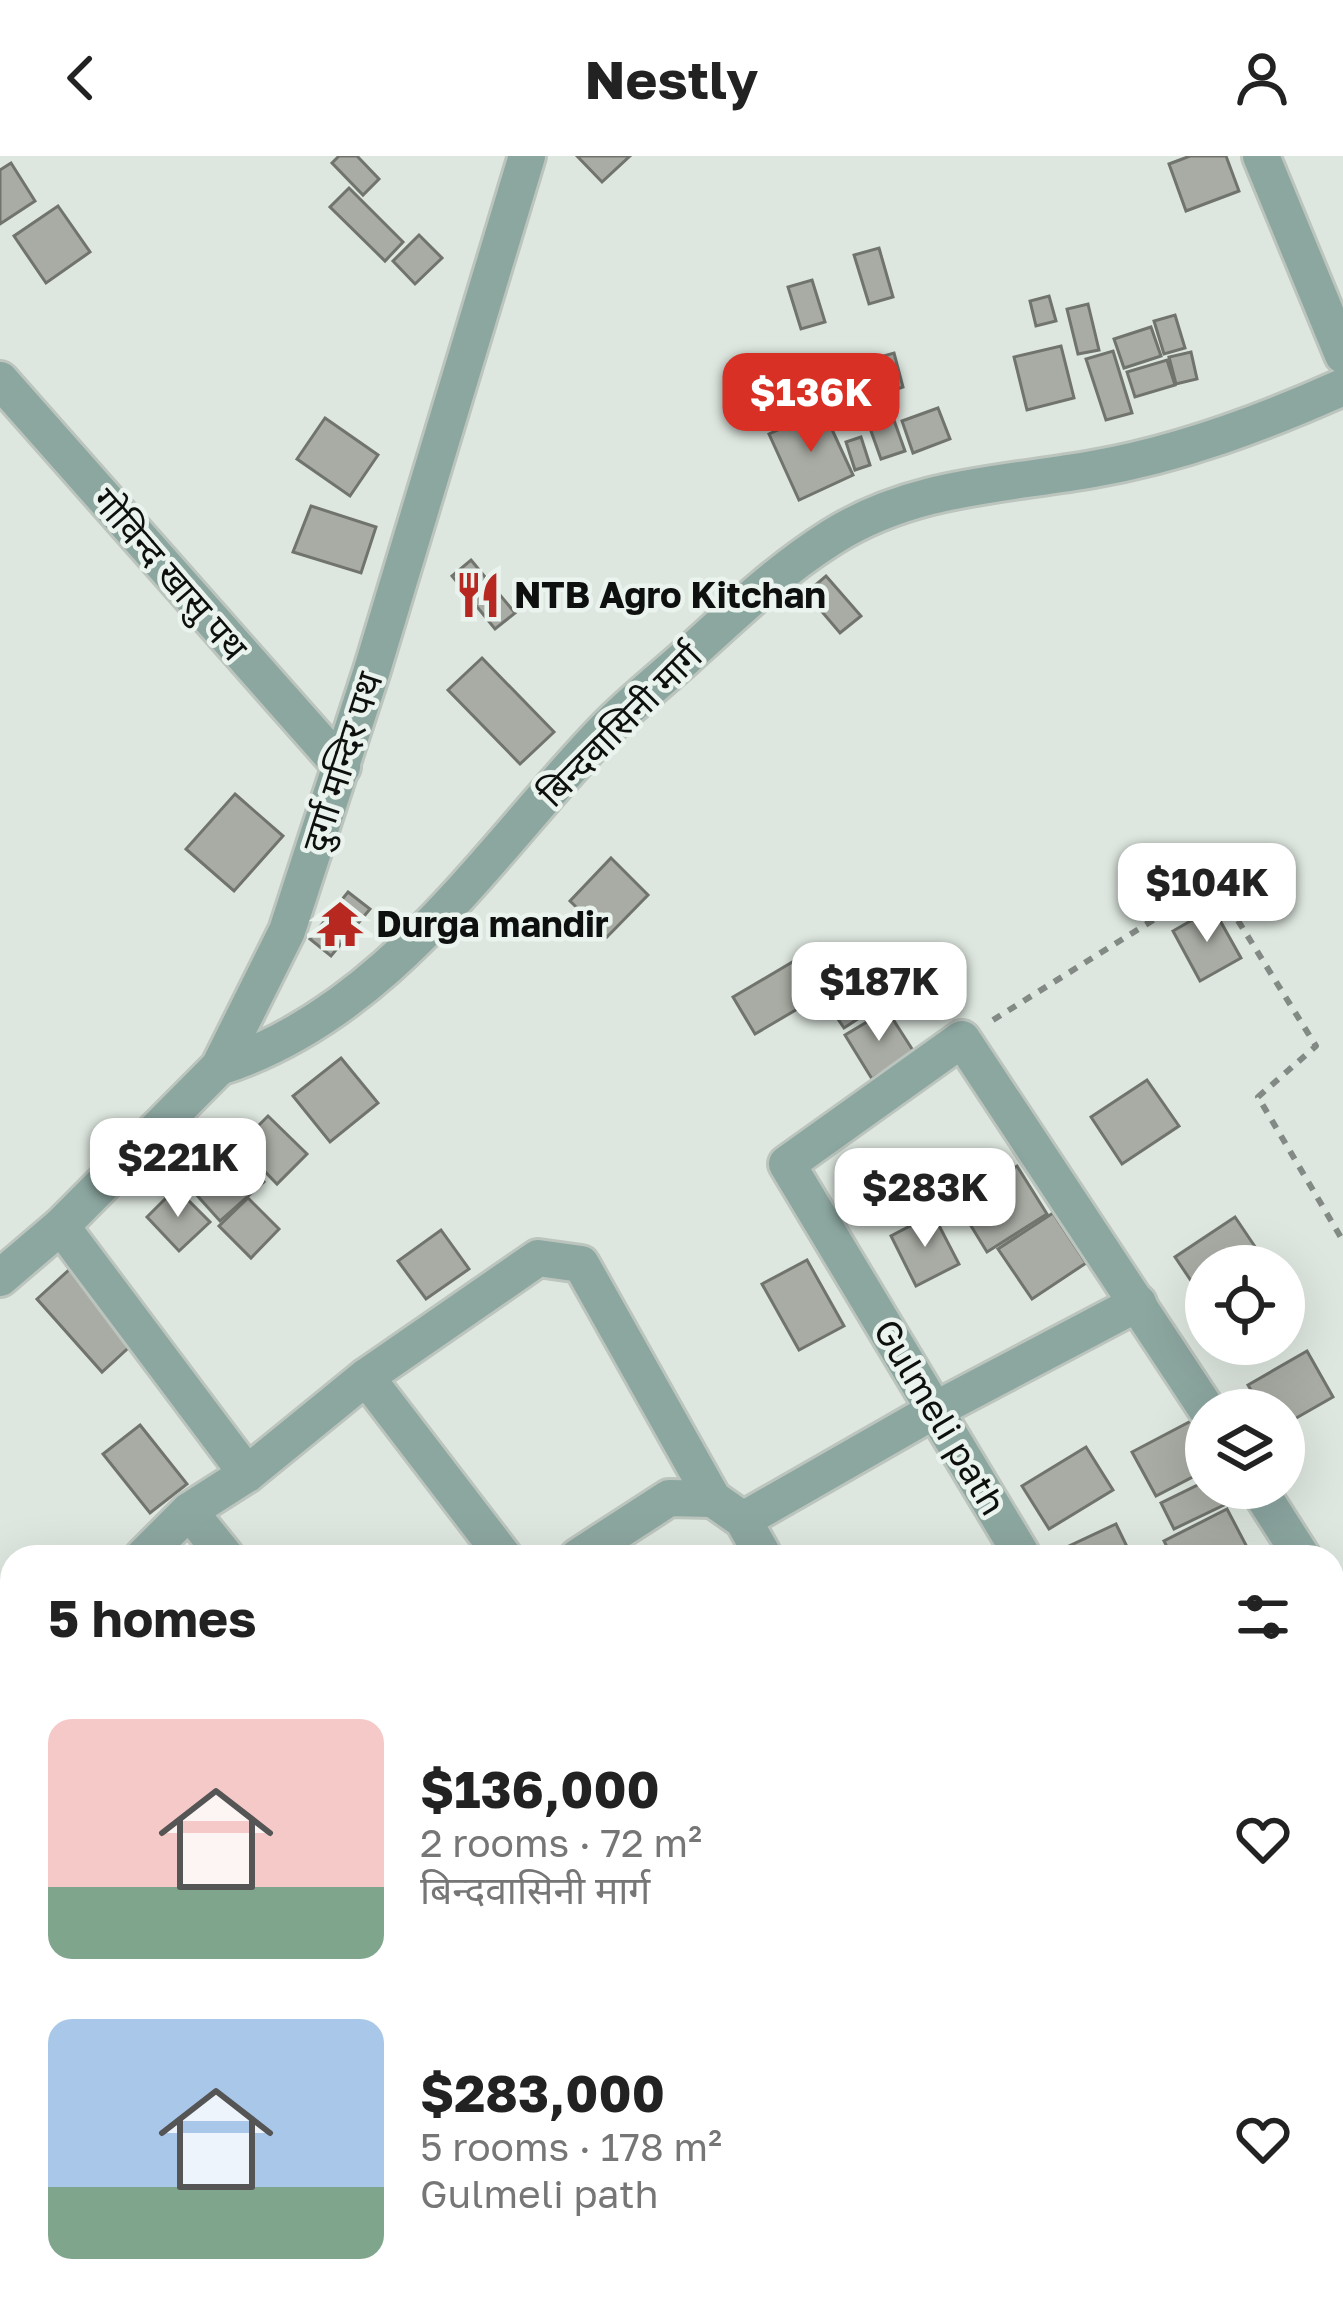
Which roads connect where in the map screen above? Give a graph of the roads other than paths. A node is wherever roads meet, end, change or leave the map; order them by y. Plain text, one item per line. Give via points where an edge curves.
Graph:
1 (527, 156) edge
2 (1261, 156) edge
3 (1343, 356) edge
4 (0, 380) edge
5 (1343, 387) edge
6 (342, 767) junction
7 (219, 1067) junction
8 (61, 1226) junction
9 (0, 1278) edge
10 (1138, 1303) junction
11 (366, 1377) junction
12 (1193, 1389) edge
13 (937, 1409) junction
14 (247, 1474) junction
15 (712, 1499) junction
16 (1271, 1509) edge
17 (189, 1511) junction
18 (743, 1520) junction
19 (155, 1545) edge
20 (216, 1545) edge
21 (495, 1545) edge
22 (597, 1545) edge
23 (757, 1545) edge
24 (1016, 1545) edge
25 (1294, 1545) edge

1 - 6 street, दुर्गा मन्दिर पथ
2 - 3 street
4 - 6 street, गोविन्द खासु पथ
5 - 7 street, बिन्दवासिनी मार्ग via 1251,428 1093,469 952,489 892,506 835,535 777,574 605,729 448,908 378,972 288,1040
6 - 7 street, दुर्गा मन्दिर पथ via 287,931
7 - 8 street, दुर्गा मन्दिर पथ
8 - 9 street, दुर्गा मन्दिर पथ
8 - 14 street
10 - 12 street
10 - 13 street
10 - 13 street, Gulmeli path via 962,1040 787,1164
11 - 14 street
11 - 15 street via 538,1258 581,1264
11 - 21 street
13 - 18 street
13 - 24 street, Gulmeli path
14 - 17 street
15 - 18 street
15 - 22 street via 669,1498
16 - 25 street
17 - 19 street
17 - 20 street
18 - 23 street

